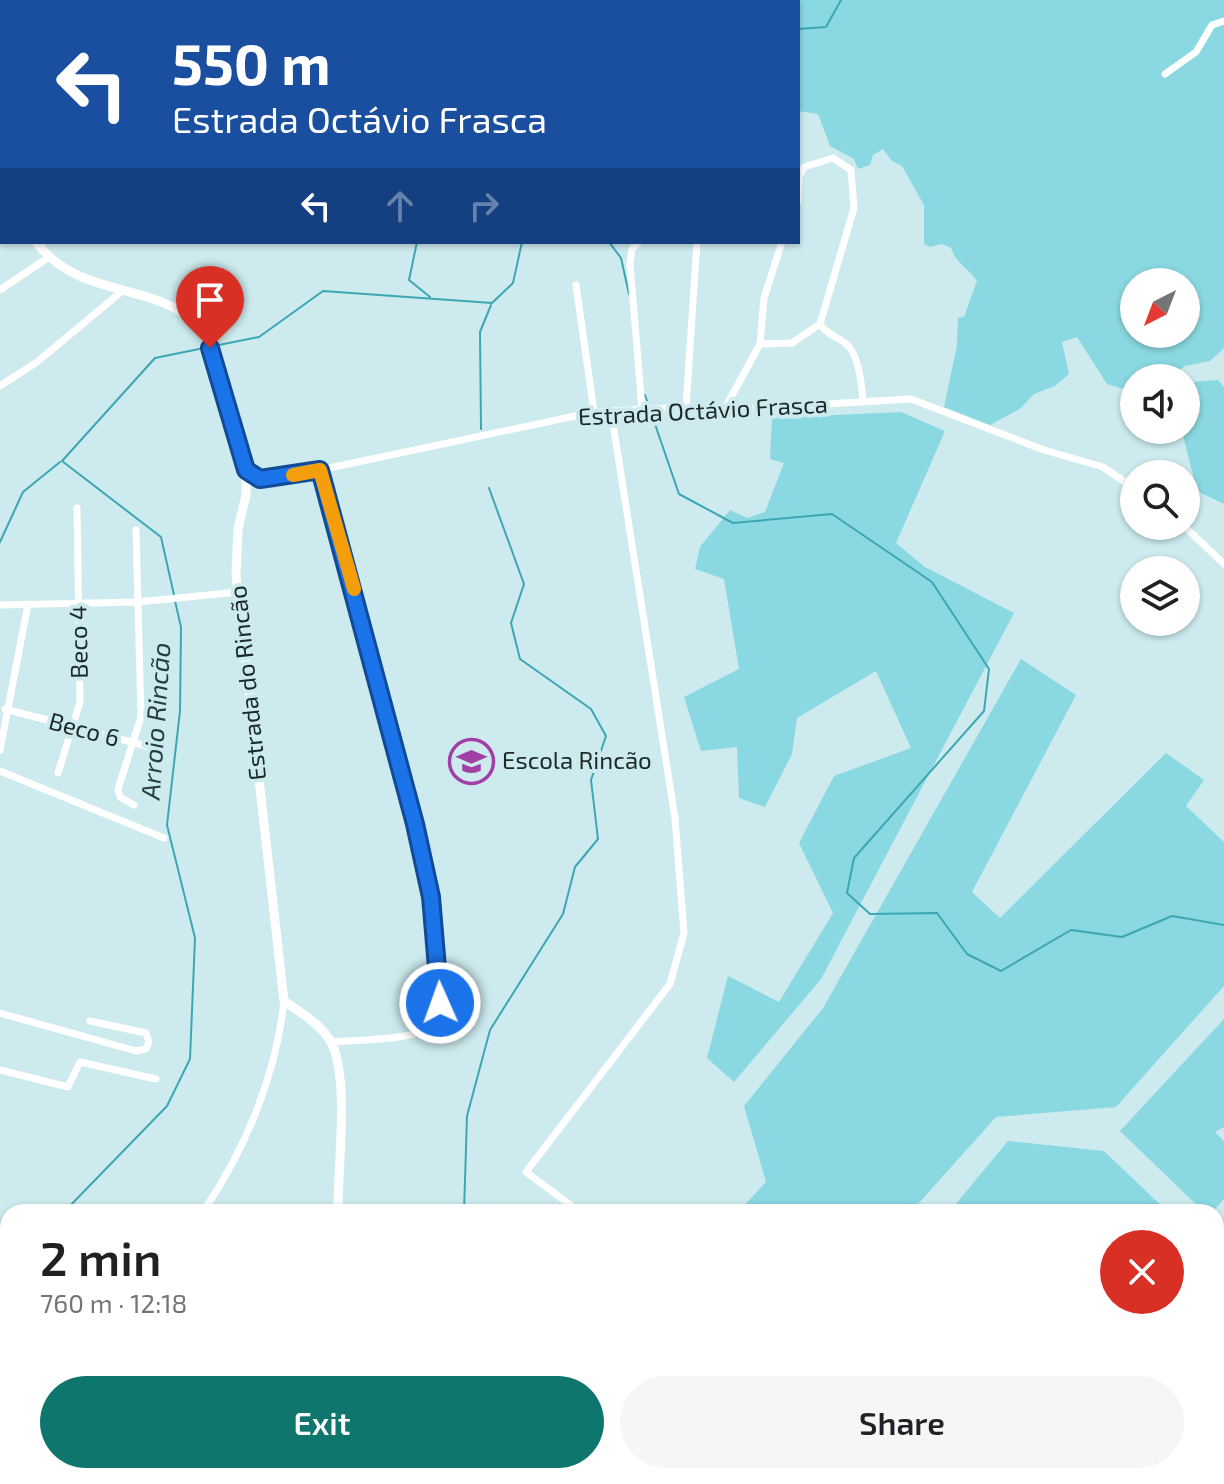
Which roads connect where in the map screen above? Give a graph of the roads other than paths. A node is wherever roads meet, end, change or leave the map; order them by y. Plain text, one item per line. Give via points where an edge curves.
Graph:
1 (1224, 21) edge
2 (1165, 74) dead end
3 (800, 175) edge
4 (38, 244) edge
5 (637, 244) edge
6 (697, 244) edge
7 (781, 244) edge
8 (49, 257) junction
9 (576, 285) dead end
10 (0, 290) edge
11 (121, 292) junction
12 (820, 324) junction
13 (760, 344) junction
14 (0, 386) edge
15 (863, 402) junction
16 (686, 407) junction
17 (642, 409) junction
18 (724, 410) junction
19 (611, 411) junction
20 (594, 412) junction
21 (246, 470) junction
22 (320, 470) junction
23 (260, 479) junction
24 (1120, 479) edge
25 (246, 495) junction
26 (77, 508) dead end
27 (136, 530) dead end
28 (1199, 540) edge
29 (1224, 564) edge
30 (238, 592) junction
31 (138, 602) junction
32 (28, 604) junction
33 (79, 604) junction
34 (0, 605) edge
35 (5, 709) junction
36 (72, 727) junction
37 (133, 743) junction
38 (0, 750) edge
39 (162, 750) dead end
40 (0, 771) edge
41 (58, 773) dead end
42 (134, 805) dead end
43 (164, 838) dead end
44 (284, 1001) junction
45 (0, 1013) edge
46 (90, 1021) dead end
47 (331, 1042) junction
48 (0, 1070) edge
49 (156, 1079) dead end
50 (208, 1204) edge
51 (338, 1204) edge
52 (569, 1204) edge

1 - 2 street via 1215,23 1196,52
3 - 12 street via 804,167 833,158 851,170 854,208
4 - 8 street, Estrada do Rincão
5 - 17 street via 630,264
6 - 16 street
7 - 13 street via 764,298
8 - 10 street
8 - 11 street, Estrada do Rincão
9 - 20 street
11 - 14 street
11 - 21 street, Estrada do Rincão via 173,304 204,331
12 - 13 street via 792,343
12 - 15 street via 828,336 852,350
13 - 18 street
15 - 18 street, Estrada Octávio Frasca
15 - 24 street, Estrada Octávio Frasca via 911,399 1103,467
16 - 17 street, Estrada Octávio Frasca
16 - 18 street, Estrada Octávio Frasca
17 - 19 street, Estrada Octávio Frasca
19 - 20 street, Estrada Octávio Frasca
19 - 52 street via 675,818 684,933 670,984 526,1172
20 - 22 street, Estrada Octávio Frasca
21 - 23 street
21 - 25 street, Estrada do Rincão
22 - 23 street, Estrada Octávio Frasca
22 - 47 street via 415,824 431,897 440,1003 434,1021 422,1033
23 - 25 street
25 - 30 street, Estrada do Rincão via 238,529
26 - 33 street, Beco 4
27 - 31 street
28 - 29 street
30 - 31 street
30 - 44 street, Estrada do Rincão
31 - 33 street
31 - 37 street via 141,717
32 - 33 street
32 - 34 street
32 - 35 street
33 - 36 street, Beco 4 via 80,702
35 - 36 street, Beco 6
35 - 38 street
36 - 37 street, Beco 6
36 - 41 street, Beco 4
37 - 39 street, Beco 6
37 - 42 street via 118,793
40 - 43 street
44 - 47 street
44 - 50 street via 268,1079 240,1151
45 - 46 street via 136,1051 146,1049 149,1042 146,1033
47 - 51 street via 343,1088
48 - 49 street via 68,1087 83,1062

